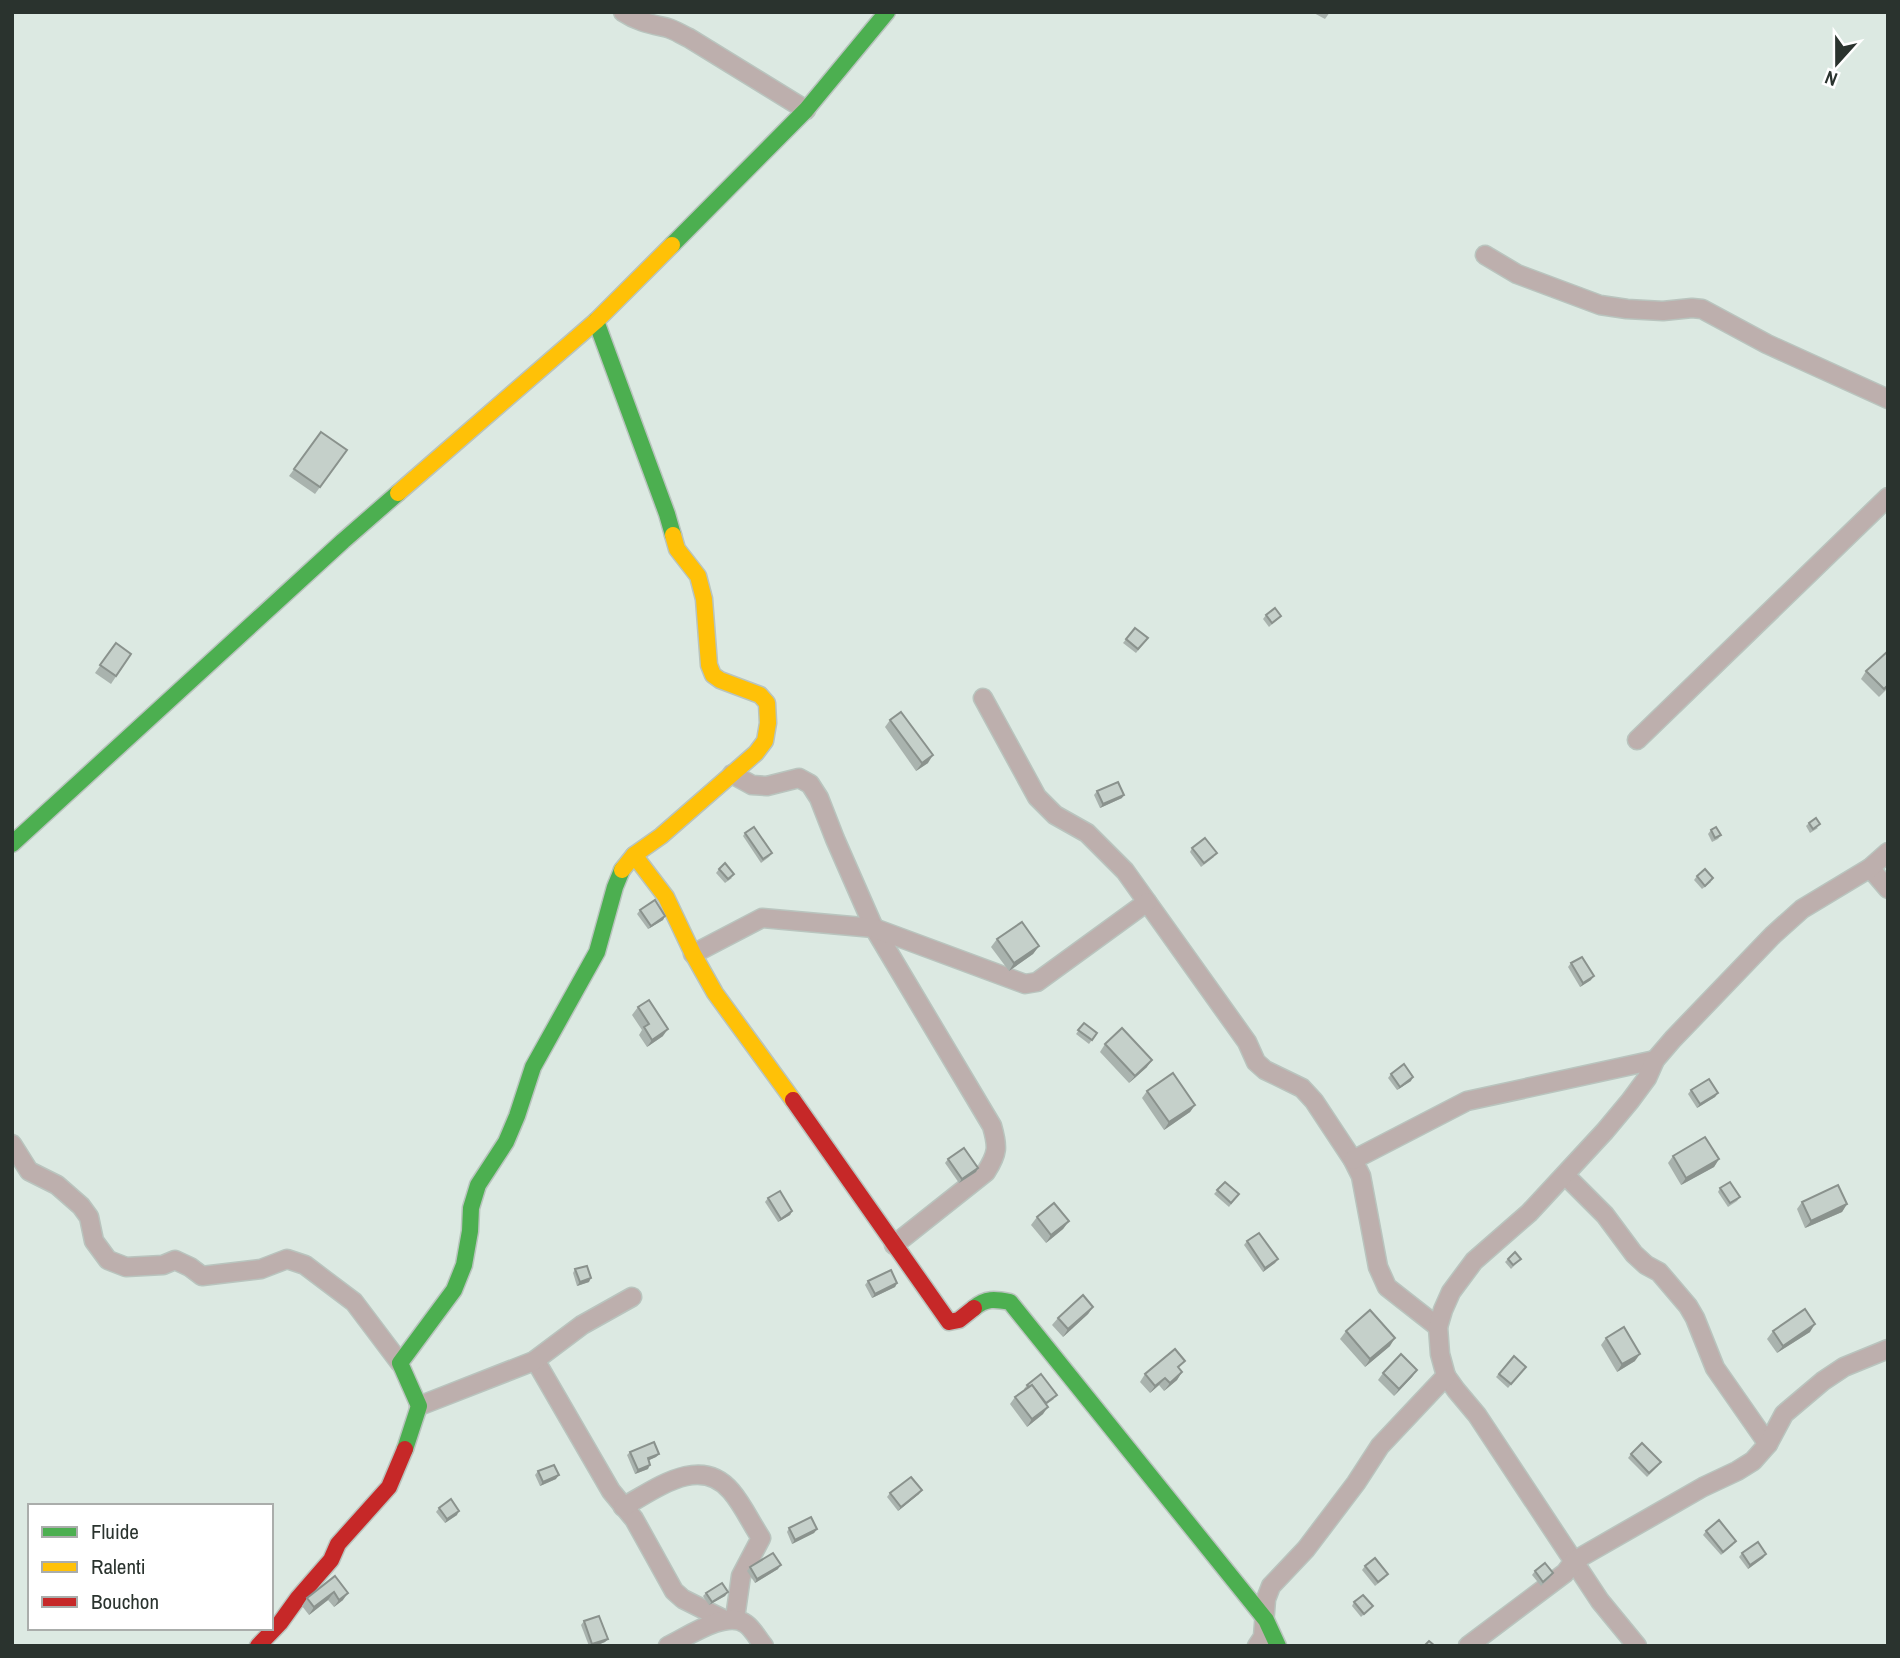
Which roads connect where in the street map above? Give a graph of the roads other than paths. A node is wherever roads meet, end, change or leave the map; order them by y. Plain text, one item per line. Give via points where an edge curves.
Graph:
1 (623, 12) edge
2 (887, 12) edge
3 (806, 110) junction
4 (1485, 254) dead end
5 (596, 321) junction
6 (1888, 400) edge
7 (1888, 497) edge
8 (983, 698) dead end
9 (1637, 740) dead end
10 (732, 774) junction
11 (12, 844) edge
12 (1888, 852) edge
13 (634, 855) junction
14 (1870, 868) junction
15 (1888, 889) edge
16 (1147, 902) junction
17 (874, 928) junction
18 (693, 954) junction
19 (1656, 1060) junction
20 (12, 1144) edge
21 (1353, 1160) junction
22 (1564, 1175) junction
23 (894, 1245) junction
24 (632, 1297) dead end
25 (1438, 1327) junction
26 (1888, 1349) edge
27 (534, 1361) junction
28 (400, 1363) junction
29 (1446, 1376) junction
30 (418, 1406) junction
31 (1768, 1444) junction
32 (623, 1507) junction
33 (1574, 1561) junction
34 (729, 1619) junction
35 (1266, 1620) junction
36 (258, 1646) edge
37 (668, 1646) edge
38 (764, 1646) edge
39 (1257, 1646) edge
40 (1278, 1646) edge
41 (1468, 1646) edge
42 (1637, 1646) edge

1 - 3 street via 690,38
2 - 3 street
3 - 5 street
4 - 6 street via 1517,274 1600,305 1663,311 1702,309
5 - 10 street via 677,549 698,576 713,675 760,695 767,703 765,741
5 - 11 street via 343,541
7 - 9 street
8 - 16 street via 1037,797 1087,833 1125,871
10 - 13 street
10 - 17 street via 752,785 799,778 810,784
12 - 14 street
13 - 18 street via 666,897
13 - 28 street via 615,887 597,952 533,1067 506,1142 478,1185 464,1265 454,1290
14 - 15 street
14 - 19 street via 1802,909 1773,935
16 - 17 street via 1037,982 1025,984
16 - 21 street via 1247,1042 1256,1062 1302,1088
17 - 18 street via 762,918
17 - 23 street via 992,1126 997,1146 986,1172
18 - 23 street via 715,993
19 - 21 street via 1466,1101
19 - 22 street via 1630,1101
20 - 28 street via 29,1171 57,1185 81,1206 89,1217 94,1241 108,1259 126,1267 175,1260 202,1276 261,1269 287,1259 305,1265 355,1302
21 - 25 street via 1361,1176 1378,1267 1387,1287
22 - 25 street via 1475,1261 1451,1292
22 - 31 street via 1688,1306 1715,1368
23 - 35 street via 949,1322 959,1321 995,1297 1010,1302
24 - 27 street via 582,1325
25 - 29 street
26 - 31 street via 1823,1381 1784,1414
27 - 30 street
27 - 32 street
28 - 30 street
29 - 33 street
29 - 35 street via 1380,1446 1306,1549 1270,1586
30 - 36 street via 389,1487
31 - 33 street via 1745,1466
32 - 34 street via 674,1591
32 - 34 street via 679,1477 702,1474 719,1480 732,1492 761,1538 741,1576
33 - 41 street via 1565,1573
33 - 42 street
34 - 37 street
34 - 38 street via 746,1624
35 - 39 street via 1264,1637
35 - 40 street

